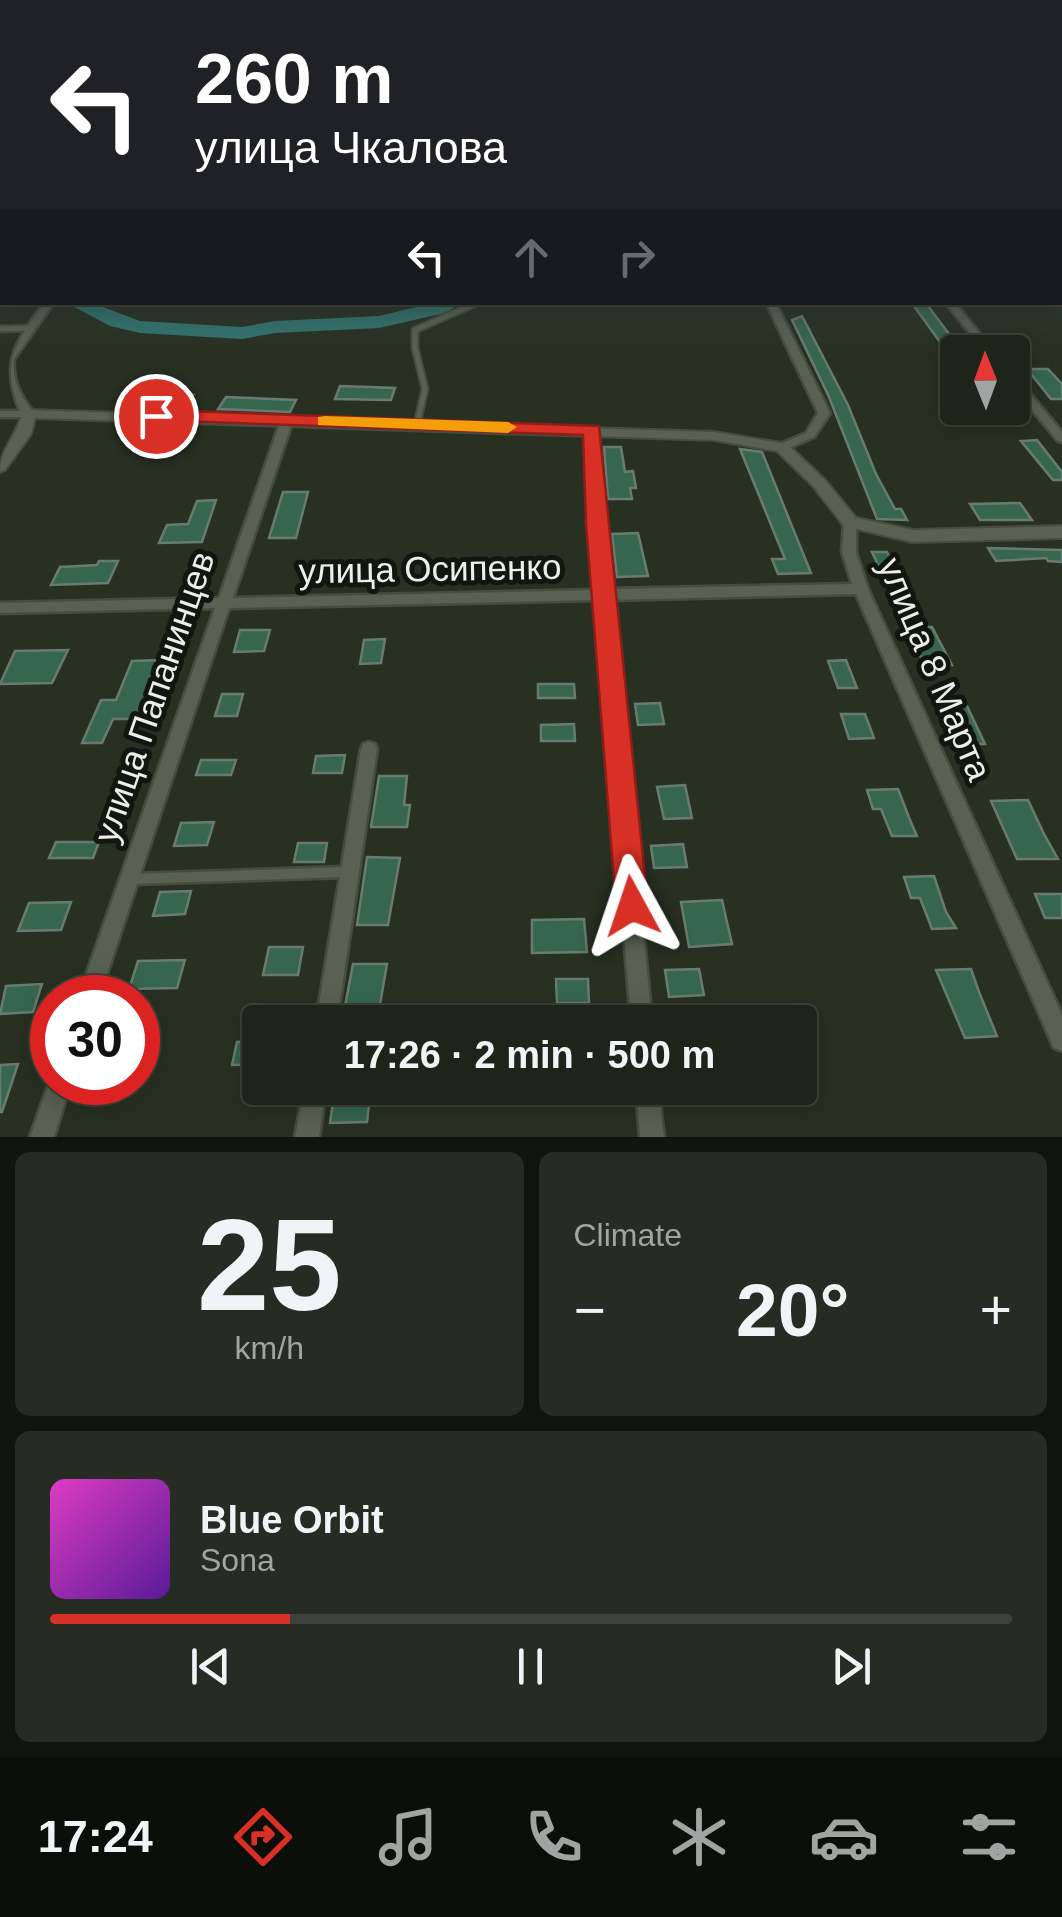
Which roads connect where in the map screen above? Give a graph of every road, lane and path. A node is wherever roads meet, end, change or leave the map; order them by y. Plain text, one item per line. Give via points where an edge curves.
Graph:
1 (47, 305) edge
2 (472, 305) edge
3 (771, 305) edge
4 (951, 305) edge
5 (32, 328) junction
6 (0, 329) edge
7 (976, 335) edge
8 (1030, 401) edge
9 (0, 414) edge
10 (29, 414) junction
11 (286, 420) junction
12 (417, 424) junction
13 (593, 430) junction
14 (1062, 439) edge
15 (782, 447) junction
16 (0, 467) edge
17 (850, 522) junction
18 (1062, 532) edge
19 (861, 589) junction
20 (605, 597) junction
21 (226, 602) junction
22 (0, 608) edge
23 (370, 749) dead end
24 (352, 872) junction
25 (127, 879) junction
26 (96, 975) edge
27 (329, 1005) edge
28 (641, 1005) edge
29 (1062, 1040) edge
30 (52, 1105) edge
31 (312, 1105) edge
32 (649, 1105) edge
33 (42, 1137) edge
34 (307, 1137) edge
35 (652, 1137) edge

1 - 5 street
2 - 12 lane via 415,330 425,389
3 - 15 street via 824,413 810,434
4 - 7 street
5 - 6 lane
5 - 10 street via 7,368
8 - 14 street
9 - 10 street
10 - 11 street
10 - 16 street via 24,434
11 - 12 street
11 - 21 street, улица Папанинцев
12 - 13 street
13 - 15 street
13 - 20 street
15 - 17 street, улица 8 Марта
17 - 18 street via 913,536
17 - 19 street, улица 8 Марта
19 - 20 street, улица Осипенко
19 - 29 street, улица 8 Марта
20 - 21 street, улица Осипенко
20 - 28 street
21 - 22 street, улица Осипенко
21 - 25 street, улица Папанинцев
23 - 24 street
24 - 25 lane
24 - 27 street
25 - 26 street, улица Папанинцев
30 - 33 street
31 - 34 street
32 - 35 street

